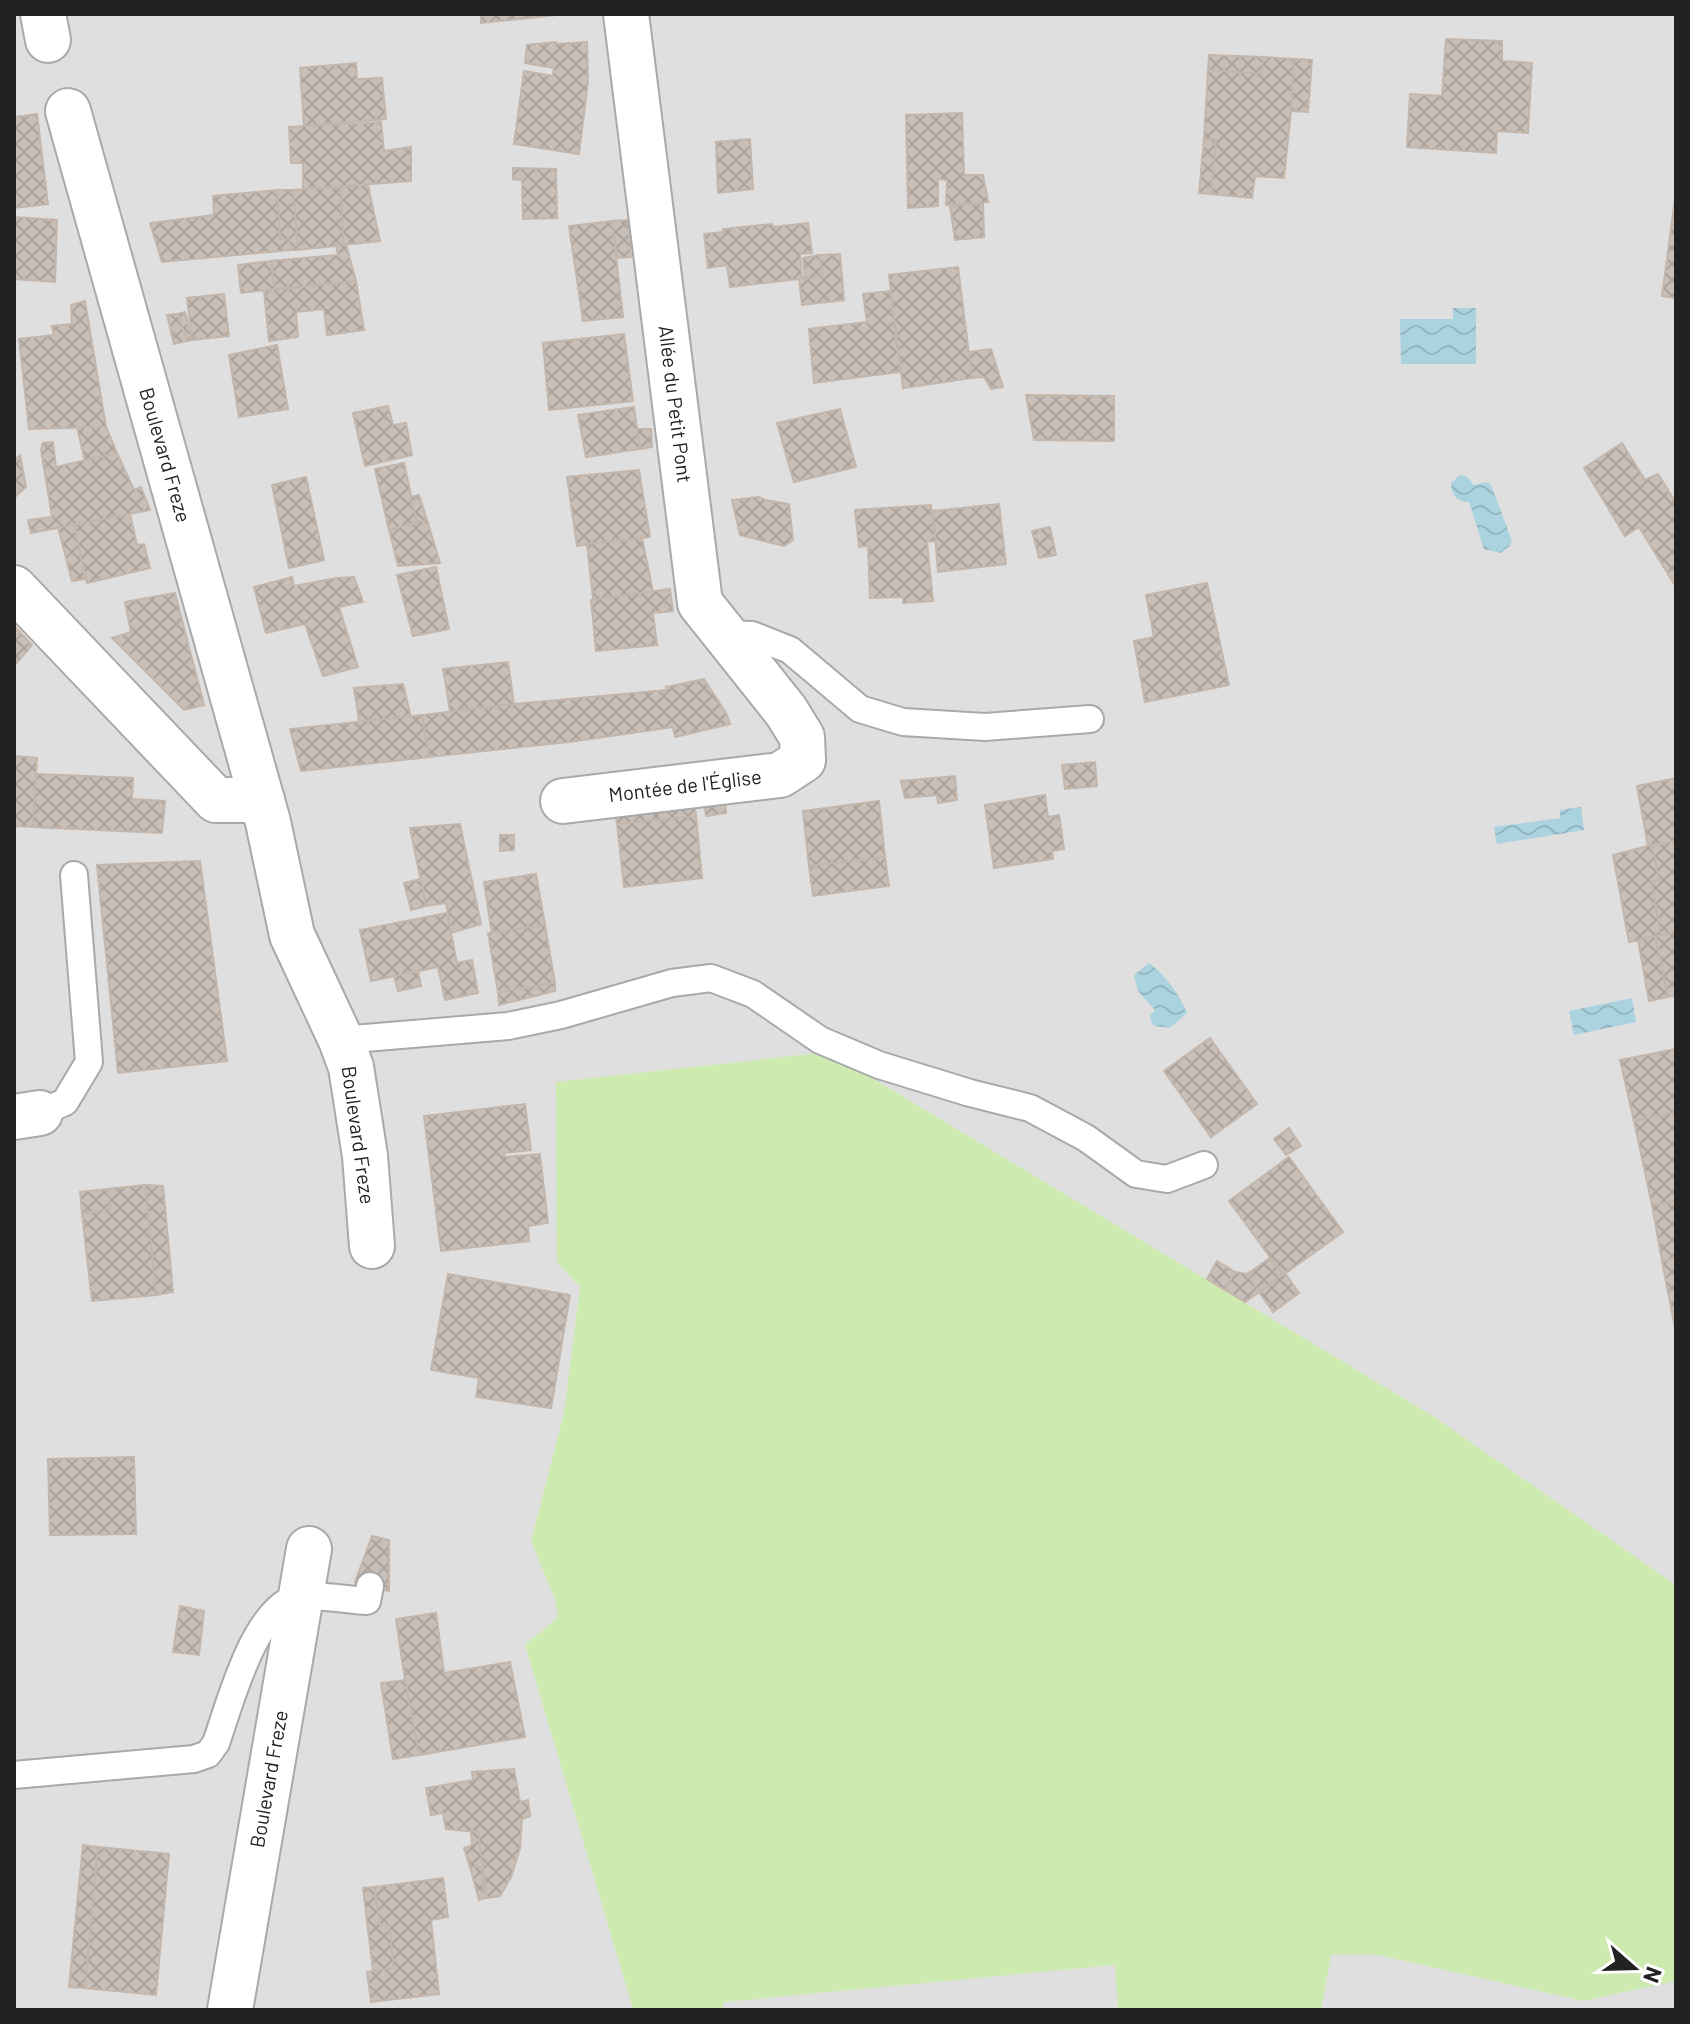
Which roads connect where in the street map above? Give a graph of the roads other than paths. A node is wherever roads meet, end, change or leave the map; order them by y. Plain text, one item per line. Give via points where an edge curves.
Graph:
1 (626, 14) edge
2 (68, 111) dead end
3 (14, 588) edge
4 (725, 634) junction
5 (1090, 719) dead end
6 (803, 760) joint
7 (262, 800) junction
8 (563, 801) dead end
9 (74, 875) dead end
10 (341, 1040) junction
11 (27, 1115) edge
12 (1204, 1165) dead end
13 (372, 1246) dead end
14 (309, 1549) dead end
15 (370, 1586) dead end
16 (301, 1597) junction
17 (14, 1775) edge
18 (230, 2010) edge

1 - 4 street, Allée du Petit Pont via 700,603
2 - 7 street, Boulevard Freze
3 - 7 street via 216,800
4 - 5 lane via 752,635 790,650 860,709 903,722 985,727
4 - 6 street, Allée du Petit Pont via 786,711 802,737
6 - 8 street, Montée de l'Église via 780,775
7 - 10 street, Boulevard Freze via 292,935
9 - 11 lane via 89,1062 65,1102
10 - 12 lane via 508,1026 672,983 711,978 753,994 820,1040 879,1065 1030,1108 1086,1138 1136,1174 1167,1179
10 - 13 street, Boulevard Freze via 351,1067 365,1156
14 - 16 street, Boulevard Freze
15 - 16 lane via 367,1601
16 - 17 lane via 288,1601 263,1624 208,1754
16 - 18 street, Boulevard Freze

